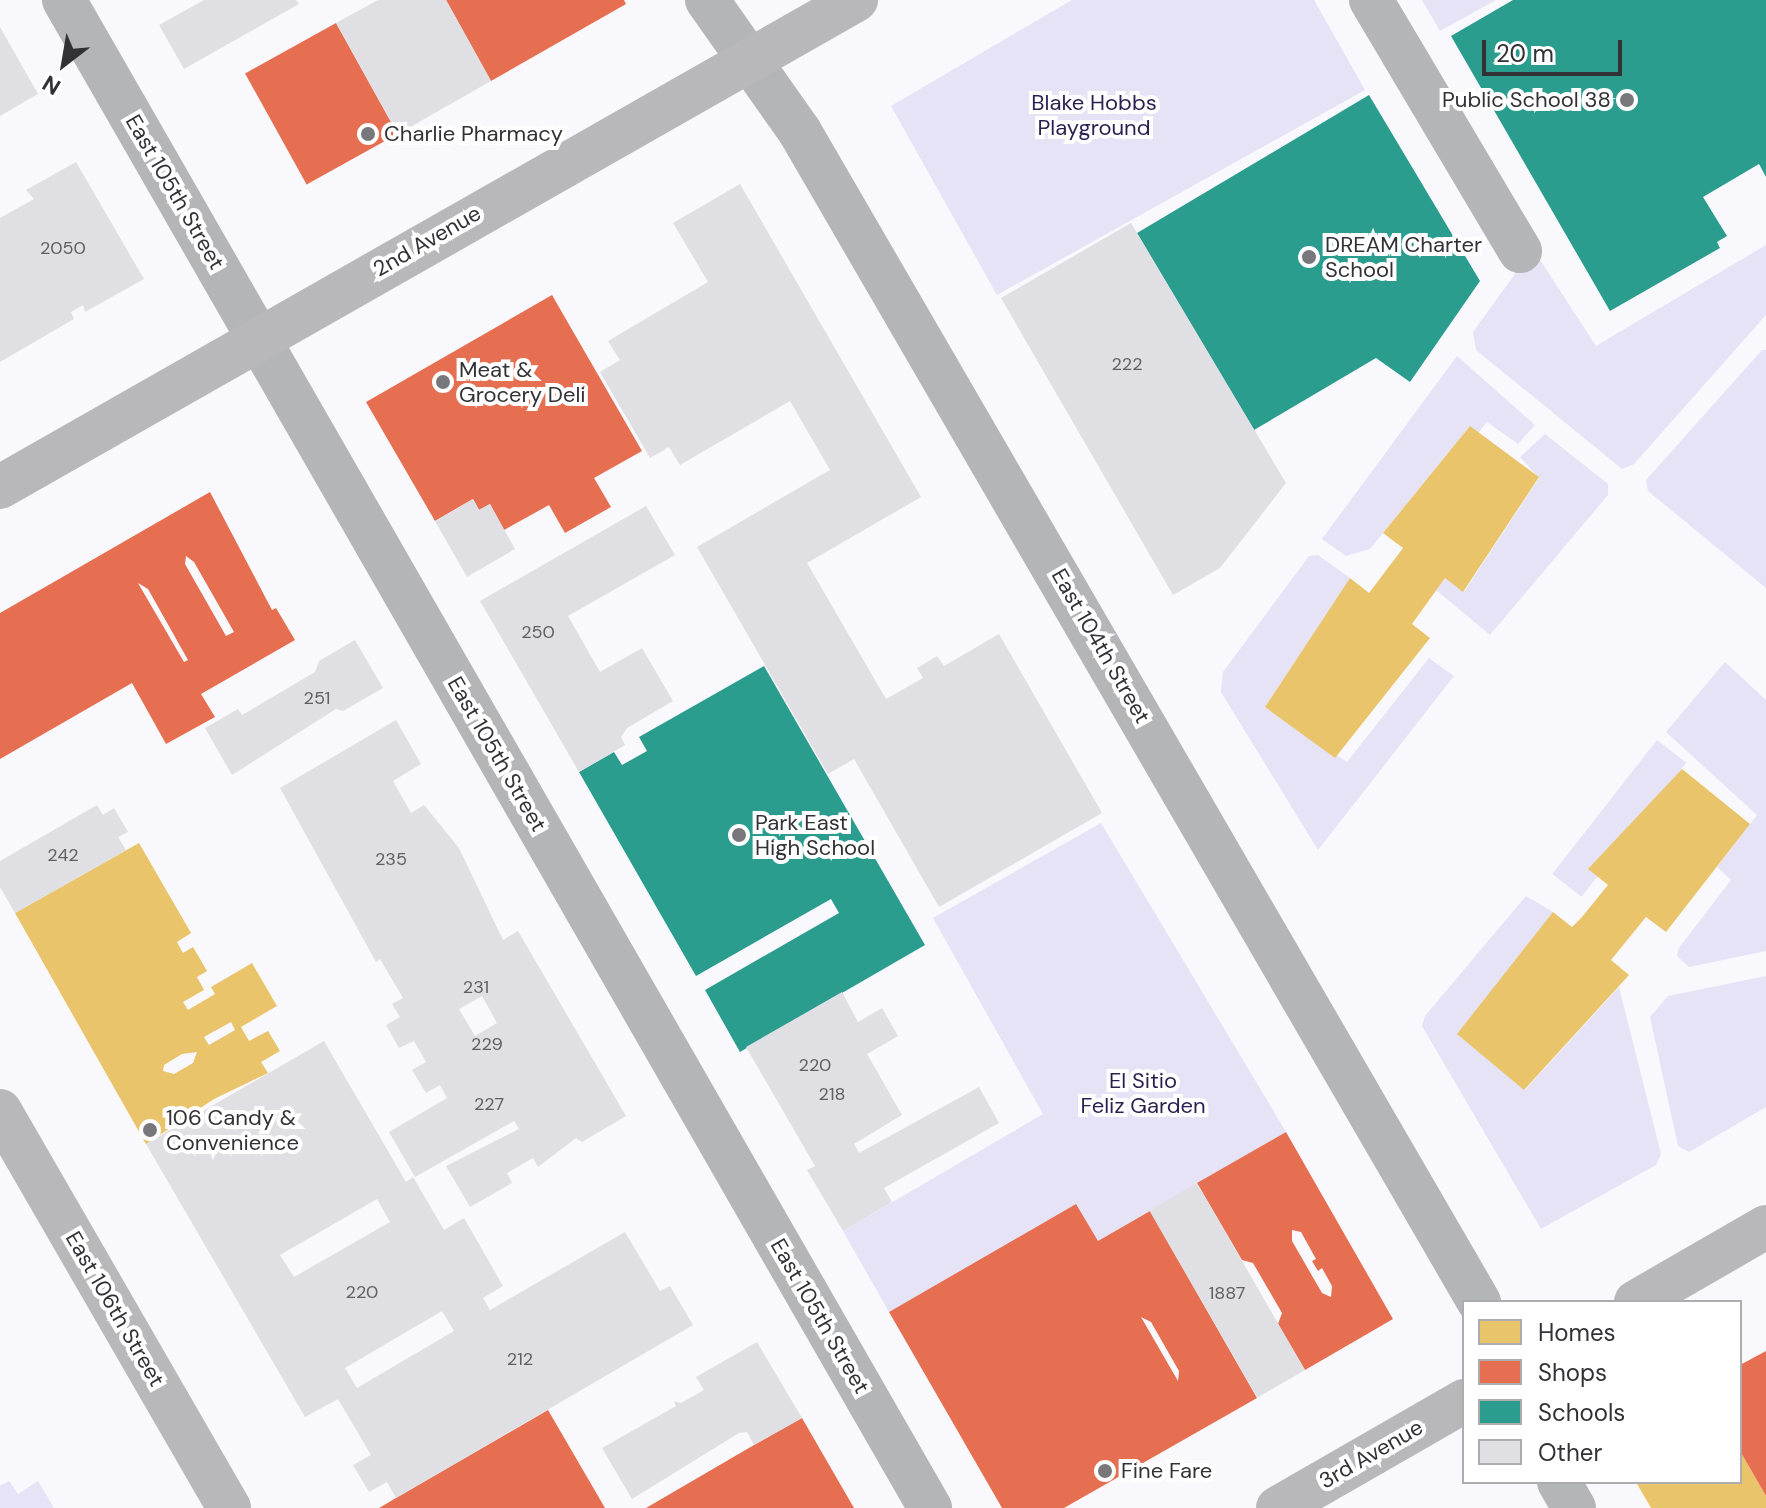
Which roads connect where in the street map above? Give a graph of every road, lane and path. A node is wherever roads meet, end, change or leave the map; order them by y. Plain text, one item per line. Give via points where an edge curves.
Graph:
1 (64, 0) edge
2 (707, 0) edge
3 (856, 0) edge
4 (1371, 0) edge
5 (749, 61) junction
6 (1520, 251) dead end
7 (257, 337) junction
8 (0, 487) edge
9 (0, 1111) edge
10 (1766, 1227) edge
11 (1478, 1300) edge
12 (1639, 1300) edge
13 (1462, 1402) edge
14 (1560, 1484) edge
15 (229, 1508) edge
16 (930, 1508) edge
17 (1278, 1508) edge
18 (1574, 1508) edge

1 - 7 street, East 105th Street
2 - 5 street, East 104th Street
3 - 5 main road, 2nd Avenue
4 - 6 street
5 - 7 main road, 2nd Avenue
5 - 11 street, East 104th Street via 816,159
7 - 8 main road, 2nd Avenue
7 - 16 street, East 105th Street
9 - 15 main road, East 106th Street
10 - 12 main road
13 - 17 main road, 3rd Avenue
14 - 18 street

